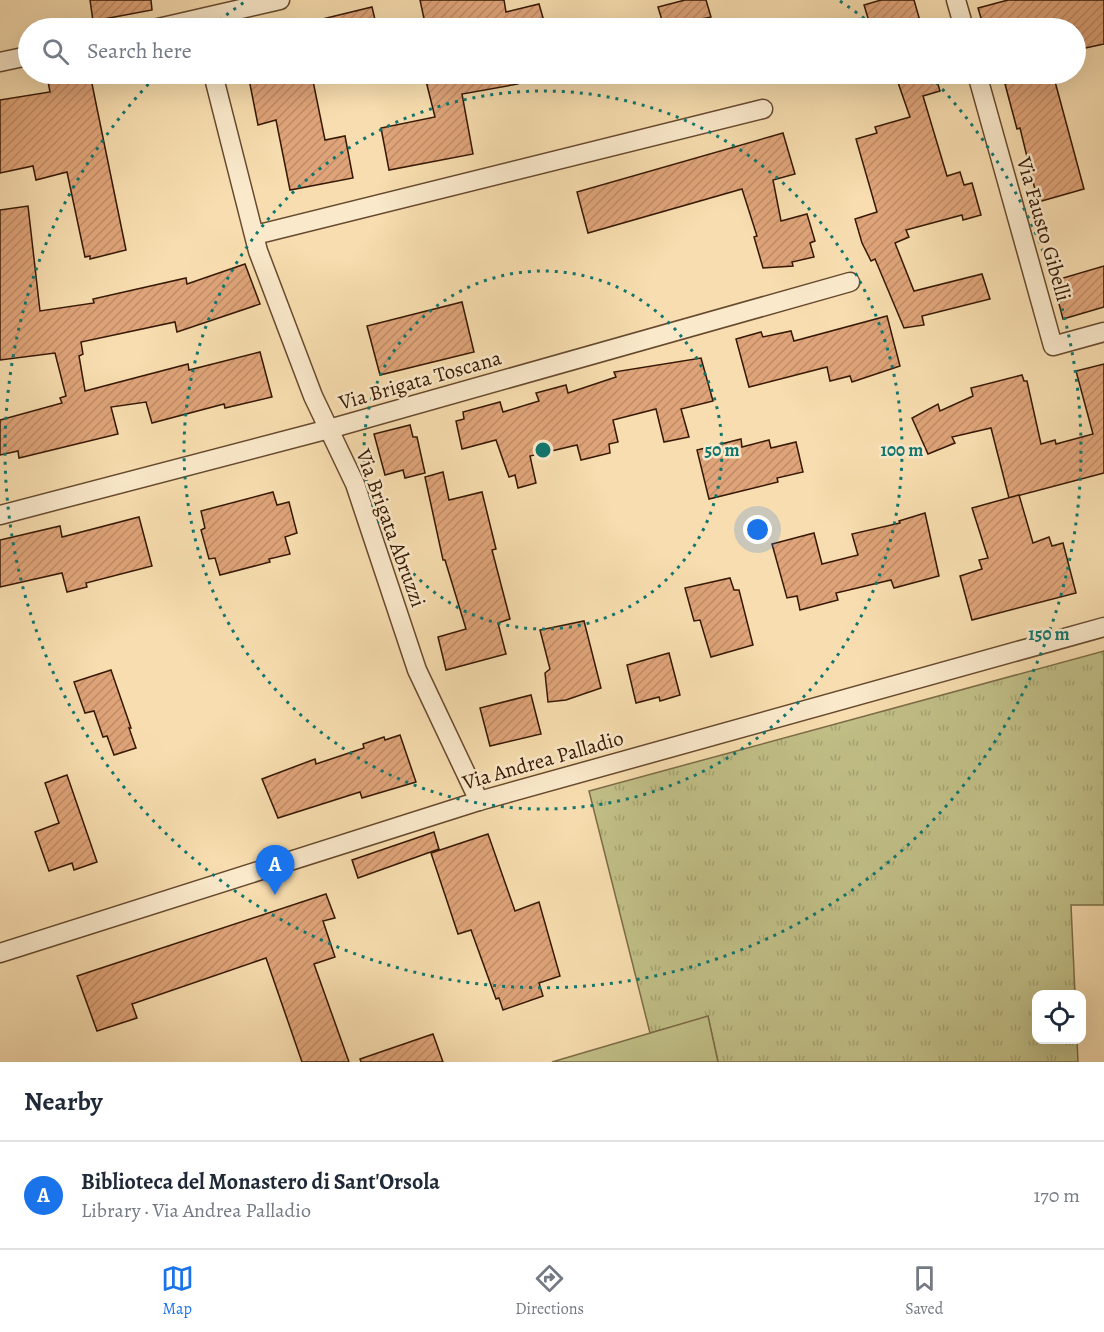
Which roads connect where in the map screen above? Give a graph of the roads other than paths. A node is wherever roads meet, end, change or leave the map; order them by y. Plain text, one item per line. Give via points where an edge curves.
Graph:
1 (280, 0) edge
2 (956, 0) edge
3 (221, 18) edge
4 (961, 18) edge
5 (18, 58) edge
6 (0, 62) edge
7 (216, 84) edge
8 (980, 84) edge
9 (763, 109) dead end
10 (255, 235) junction
11 (850, 282) dead end
12 (1104, 332) edge
13 (329, 429) junction
14 (0, 514) edge
15 (1104, 627) edge
16 (479, 801) junction
17 (0, 953) edge

1 - 3 street
2 - 4 street
5 - 6 street
7 - 10 street, Via Brigata Abruzzi
8 - 12 street, Via Fausto Gibelli via 1053,346
9 - 10 street
10 - 13 street, Via Brigata Abruzzi via 313,396
11 - 13 street, Via Brigata Toscana
13 - 14 street, Via Brigata Toscana
13 - 16 street, Via Brigata Abruzzi via 356,484 417,670
15 - 16 street, Via Andrea Palladio
16 - 17 street, Via Andrea Palladio

